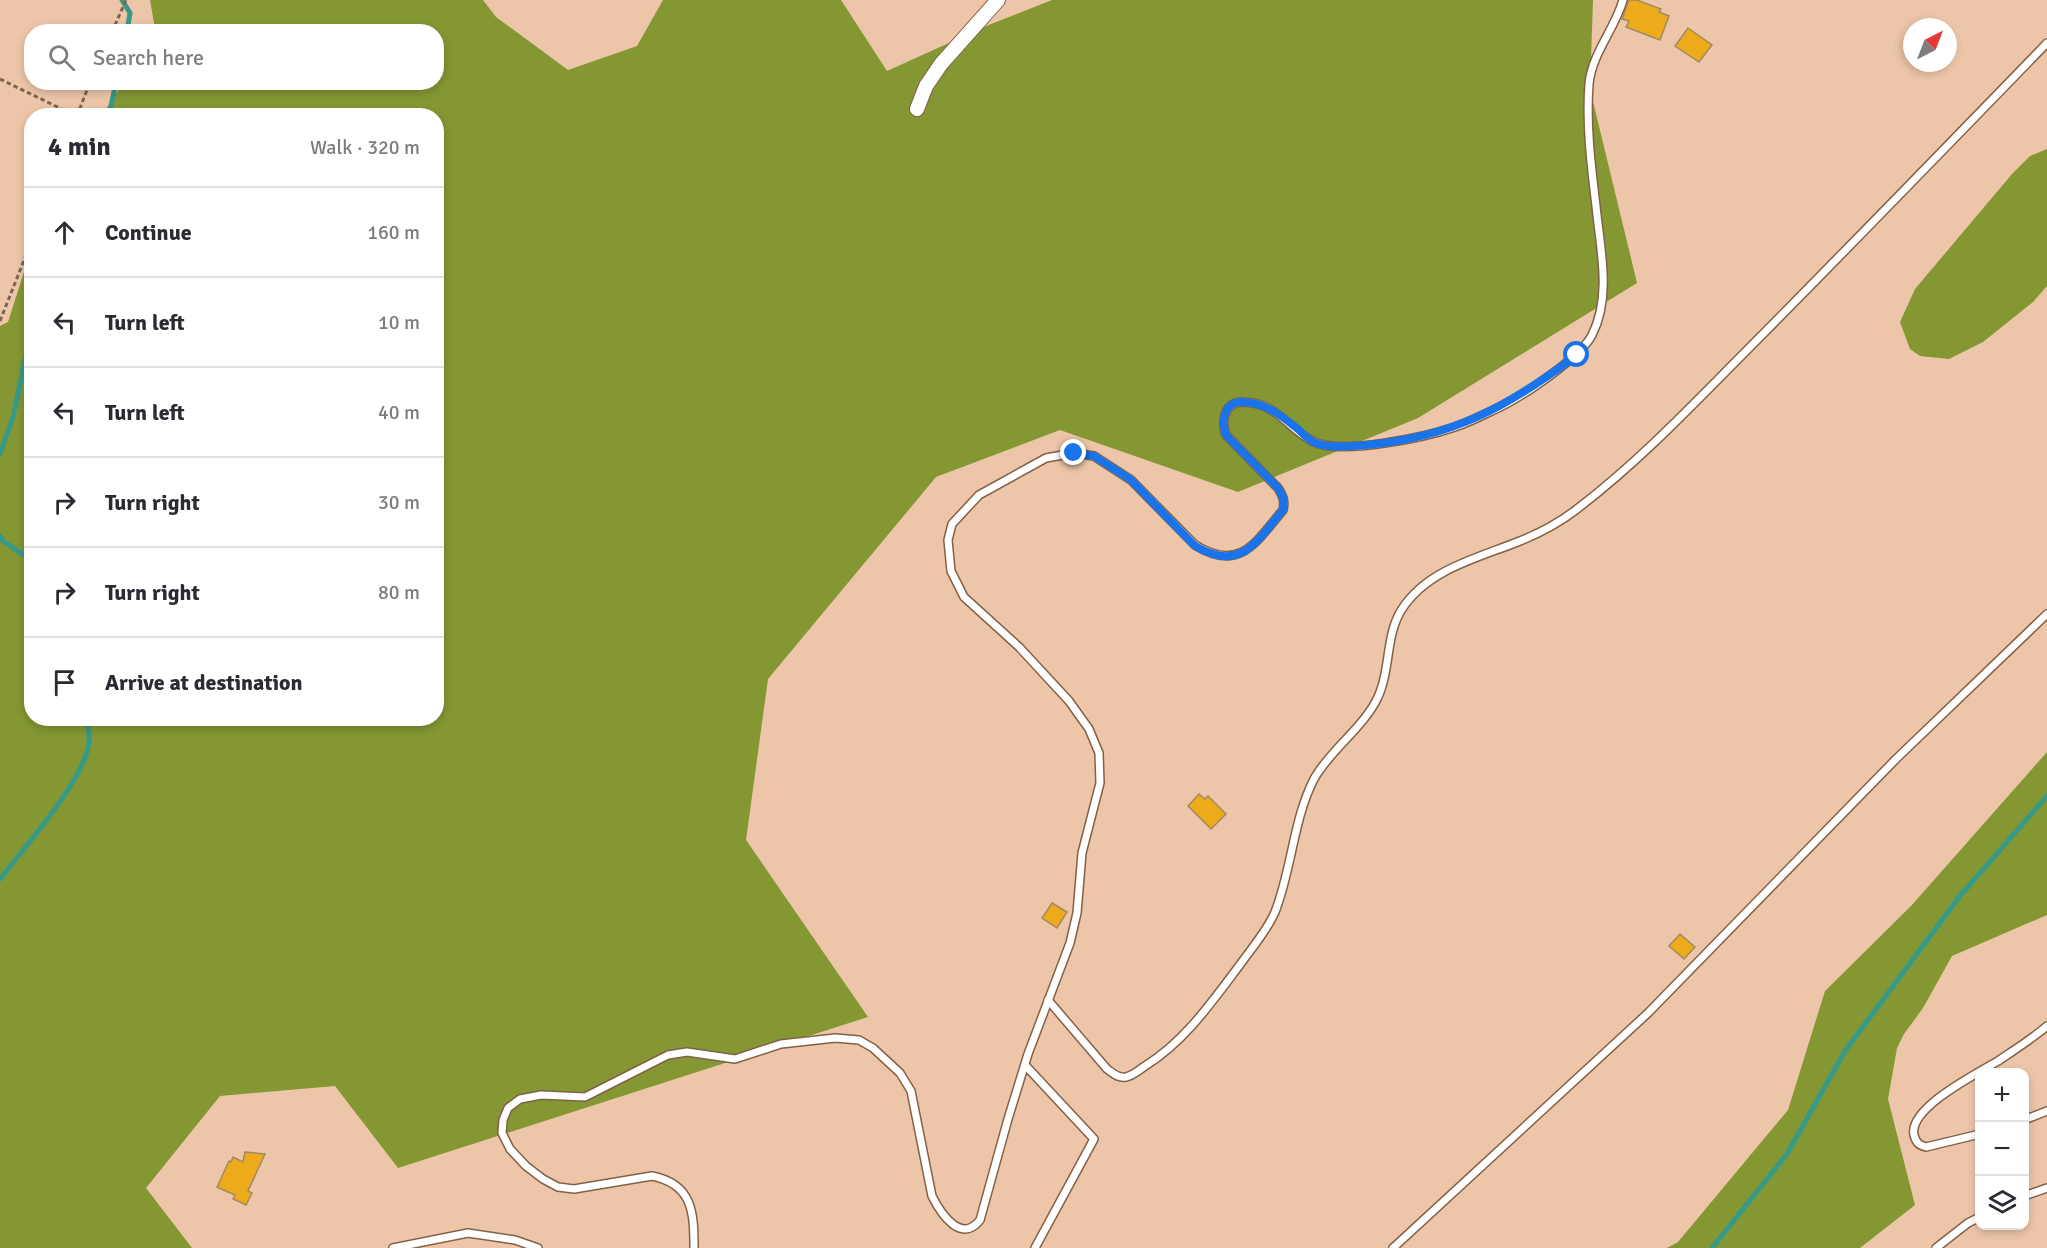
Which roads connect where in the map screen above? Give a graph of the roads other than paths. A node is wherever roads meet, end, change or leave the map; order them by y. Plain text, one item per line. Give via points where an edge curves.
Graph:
1 (998, 0) edge
2 (1623, 0) edge
3 (2047, 44) edge
4 (917, 109) dead end
5 (2047, 614) edge
6 (1048, 1000) junction
7 (2047, 1026) edge
8 (1025, 1065) junction
9 (2047, 1111) edge
10 (2029, 1118) edge
11 (1975, 1135) edge
12 (2047, 1188) edge
13 (2029, 1195) edge
14 (1975, 1220) edge
15 (393, 1248) edge
16 (538, 1248) edge
17 (694, 1248) edge
18 (1035, 1248) edge
19 (1393, 1248) edge
20 (1936, 1248) edge

1 - 4 street via 941,64
2 - 6 lane via 1596,57 1589,83 1589,144 1604,282 1600,316 1592,337 1577,355 1503,405 1455,427 1397,442 1342,447 1313,442 1278,413 1260,405 1230,405 1224,415 1226,435 1278,488 1284,503 1283,510 1251,548 1238,555 1207,553 1195,546 1131,480 1094,456 1074,453 1046,458 979,495 952,524 948,540 951,571 964,597 1019,647 1069,701 1089,729 1099,753 1100,783 1082,853 1077,913
3 - 6 lane via 1684,413 1621,472 1548,528 1450,569 1423,584 1410,598 1394,627 1384,681 1376,701 1316,775 1308,793 1274,915 1199,1019 1161,1057 1132,1075 1117,1077
5 - 19 lane via 1896,759 1648,1012
6 - 8 lane
7 - 11 lane via 1942,1094 1916,1122 1913,1131 1919,1145 1926,1146
8 - 17 lane via 980,1220 969,1230 951,1223 932,1196 911,1091 900,1073 859,1040 835,1038 782,1044 735,1059 687,1052 668,1055 585,1097 541,1095 520,1099 508,1108 502,1133 510,1149 526,1166 558,1187 574,1189 652,1176 673,1185 690,1203 694,1215
8 - 18 lane via 1094,1139
9 - 10 lane
12 - 13 lane
14 - 20 lane
15 - 16 lane via 468,1233 515,1240

